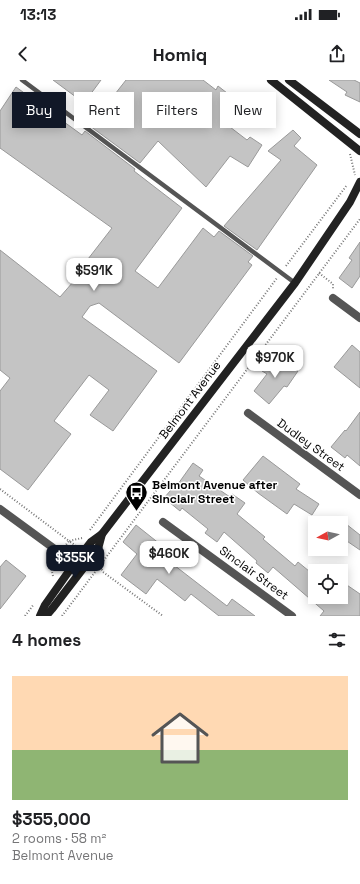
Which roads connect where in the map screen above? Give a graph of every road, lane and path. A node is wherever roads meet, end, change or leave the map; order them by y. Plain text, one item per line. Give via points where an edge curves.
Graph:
1 (22, 80) edge
2 (271, 80) edge
3 (289, 80) edge
4 (360, 134) edge
5 (360, 151) edge
6 (360, 182) edge
7 (360, 197) edge
8 (350, 202) junction
9 (360, 219) edge
10 (319, 273) junction
11 (295, 283) junction
12 (333, 298) joint
13 (360, 318) edge
14 (248, 413) dead end
15 (360, 495) edge
16 (0, 509) edge
17 (163, 522) dead end
18 (102, 534) junction
19 (74, 564) junction
20 (82, 569) junction
21 (40, 616) edge
22 (46, 616) edge
23 (62, 616) edge
24 (292, 616) edge

1 - 11 lane
2 - 5 main road
3 - 4 main road
6 - 8 main road, Belmont Avenue
7 - 8 main road, Belmont Avenue
8 - 11 main road, Belmont Avenue
9 - 10 path
10 - 12 path via 333,284
10 - 23 path
11 - 18 main road, Belmont Avenue
12 - 13 street
14 - 15 street, Dudley Street
16 - 19 street
17 - 24 street, Sinclair Street
18 - 19 main road, Belmont Avenue via 91,542
18 - 20 main road, Belmont Avenue via 98,549
19 - 20 street
19 - 21 main road, Belmont Avenue
20 - 22 main road, Belmont Avenue

